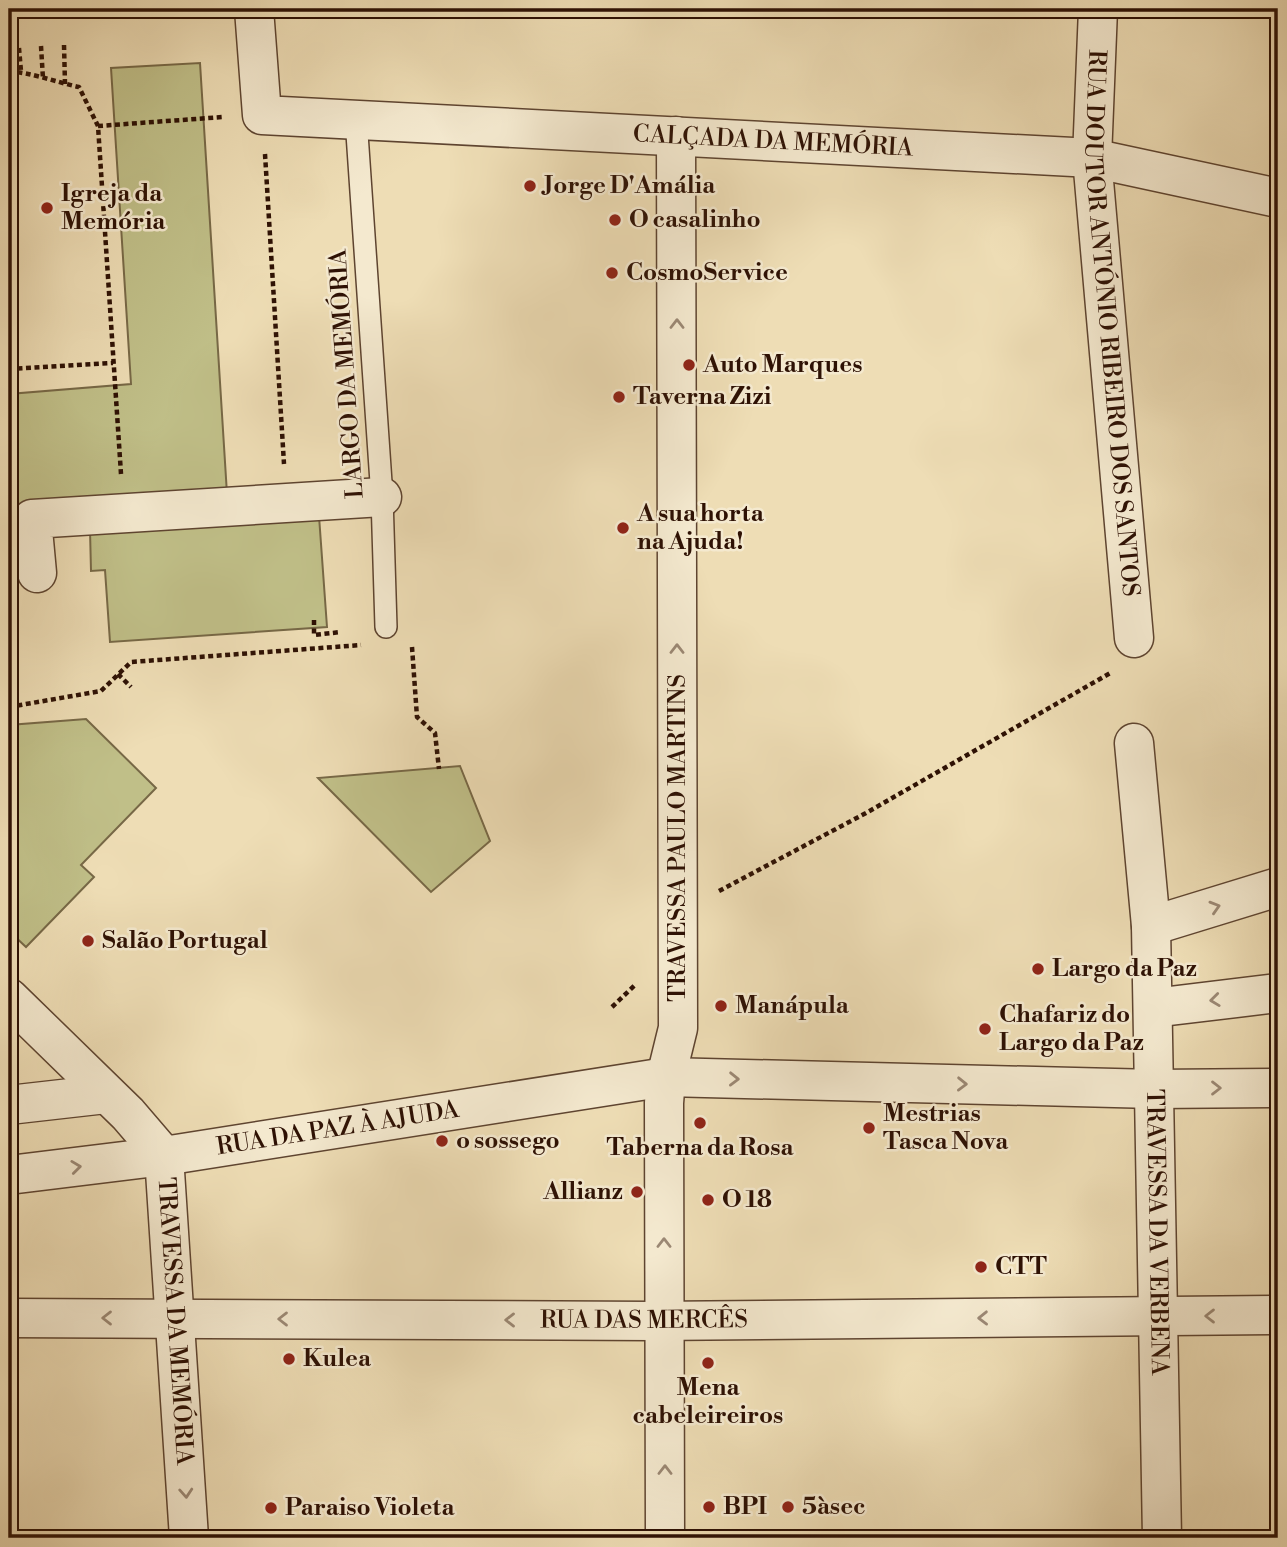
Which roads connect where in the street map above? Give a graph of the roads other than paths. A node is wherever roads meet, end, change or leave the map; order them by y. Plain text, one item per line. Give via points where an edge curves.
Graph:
1 (254, 9) edge
2 (1098, 9) edge
3 (356, 119) junction
4 (676, 136) junction
5 (1092, 158) junction
6 (1278, 198) edge
7 (382, 497) junction
8 (37, 573) dead end
9 (386, 627) dead end
10 (1134, 638) dead end
11 (1134, 743) dead end
12 (1278, 887) edge
13 (1151, 926) junction
14 (1278, 993) edge
15 (9, 998) edge
16 (1153, 1008) junction
17 (666, 1077) junction
18 (1278, 1088) edge
19 (1154, 1089) junction
20 (106, 1094) junction
21 (9, 1105) edge
22 (164, 1156) junction
23 (9, 1175) edge
24 (1278, 1315) edge
25 (1158, 1316) junction
26 (9, 1318) edge
27 (175, 1318) junction
28 (665, 1321) junction
29 (189, 1538) edge
30 (664, 1538) edge
31 (1162, 1538) edge

1 - 3 street, CALÇADA DA MEMÓRIA via 262,115
2 - 5 street, RUA DOUTOR ANTÓNIO RIBEIRO DOS SANTOS
3 - 4 street, CALÇADA DA MEMÓRIA
3 - 7 lane, LARGO DA MEMÓRIA
4 - 5 street, CALÇADA DA MEMÓRIA
17 -> 4 street, TRAVESSA PAULO MARTINS via 678,1028
5 - 6 street, CALÇADA DA MEMÓRIA
5 - 10 street, RUA DOUTOR ANTÓNIO RIBEIRO DOS SANTOS
7 - 8 street via 32,520
7 - 9 lane, LARGO DA MEMÓRIA
11 - 13 street, TRAVESSA DA VERBENA
13 -> 12 street
13 - 16 street, TRAVESSA DA VERBENA
14 -> 16 street
15 - 20 street, TRAVESSA DA MEMÓRIA
16 - 19 street, TRAVESSA DA VERBENA
17 -> 19 street
17 - 22 street, RUA DA PAZ À AJUDA
28 -> 17 street, TRAVESSA PAULO MARTINS
19 -> 18 street
19 - 25 street, TRAVESSA DA VERBENA
20 - 21 street
20 - 22 street, TRAVESSA DA MEMÓRIA
23 -> 22 street, RUA DA PAZ À AJUDA
22 - 27 street, TRAVESSA DA MEMÓRIA
24 -> 25 street, RUA DAS MERCÊS
25 -> 28 street, RUA DAS MERCÊS
25 - 31 street, TRAVESSA DA VERBENA
27 -> 26 street, RUA DAS MERCÊS
28 -> 27 street, RUA DAS MERCÊS
27 -> 29 street, TRAVESSA DA MEMÓRIA
30 -> 28 street, TRAVESSA PAULO MARTINS

